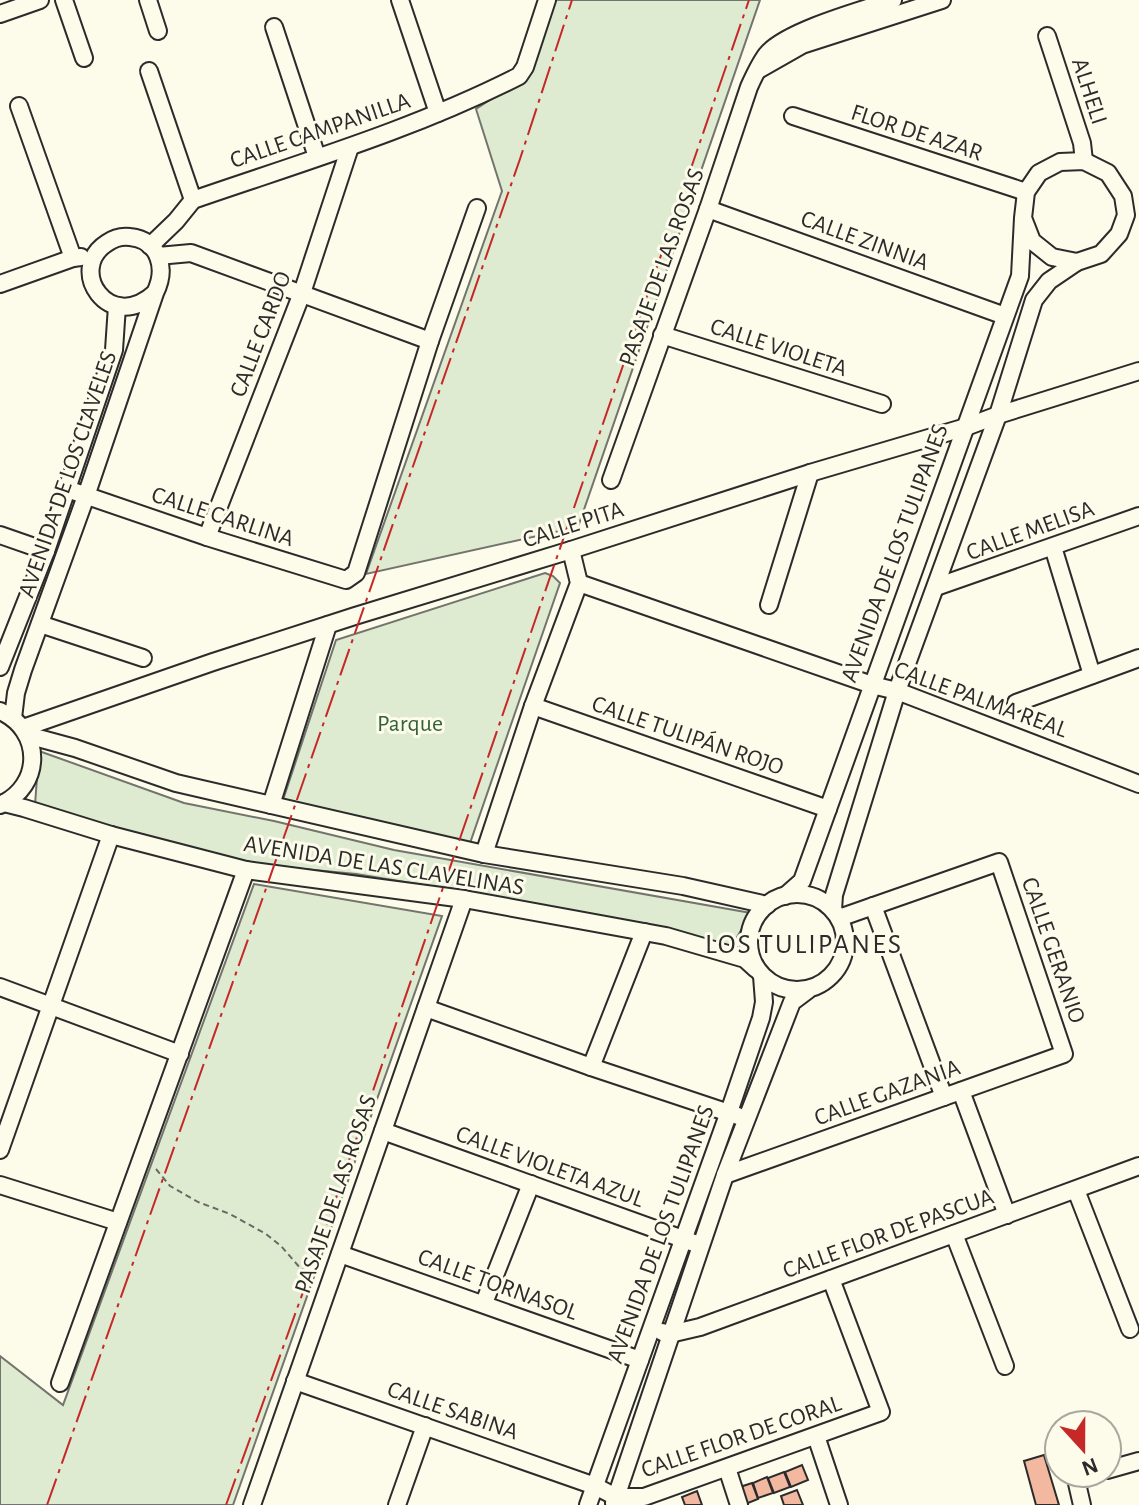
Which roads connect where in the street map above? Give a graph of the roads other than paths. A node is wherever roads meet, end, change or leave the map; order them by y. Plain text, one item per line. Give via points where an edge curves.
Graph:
1 (40, 0) edge
2 (64, 0) edge
3 (148, 0) edge
4 (400, 0) edge
5 (547, 0) edge
6 (942, 0) edge
7 (891, 4) edge
8 (0, 14) edge
9 (274, 27) dead end
10 (158, 31) dead end
11 (1047, 36) dead end
12 (84, 58) dead end
13 (149, 71) dead end
14 (19, 106) dead end
15 (438, 113) junction
16 (793, 116) dead end
17 (350, 147) junction
18 (317, 157) junction
19 (1084, 161) junction
20 (1026, 192) junction
21 (1131, 194) edge
22 (193, 200) junction
23 (477, 208) dead end
24 (708, 209) junction
25 (1133, 214) edge
26 (1023, 218) junction
27 (154, 251) junction
28 (94, 257) junction
29 (73, 258) junction
30 (1077, 262) junction
31 (0, 284) edge
32 (155, 293) junction
33 (302, 293) junction
34 (117, 306) junction
35 (1005, 316) junction
36 (662, 335) junction
37 (430, 341) junction
38 (1139, 371) edge
39 (882, 404) dead end
40 (998, 415) junction
41 (966, 427) junction
42 (810, 473) junction
43 (611, 480) dead end
44 (67, 489) junction
45 (86, 496) junction
46 (1139, 516) edge
47 (0, 535) edge
48 (207, 537) junction
49 (1053, 547) junction
50 (571, 550) junction
51 (46, 551) junction
52 (579, 583) junction
53 (936, 587) junction
54 (769, 605) dead end
55 (40, 624) junction
56 (328, 625) junction
57 (143, 658) dead end
58 (1139, 658) edge
59 (0, 667) edge
60 (1092, 675) junction
61 (872, 685) junction
62 (897, 691) junction
63 (1016, 703) dead end
64 (533, 706) junction
65 (16, 723) edge
66 (1139, 784) edge
67 (2, 804) edge
68 (271, 805) junction
69 (828, 809) junction
70 (111, 835) junction
71 (484, 854) junction
72 (246, 870) junction
73 (785, 896) junction
74 (464, 899) junction
75 (767, 905) junction
76 (873, 906) junction
77 (836, 914) junction
78 (644, 932) junction
79 (759, 972) junction
80 (0, 987) edge
81 (808, 990) junction
82 (50, 1005) junction
83 (426, 1008) junction
84 (180, 1054) junction
85 (1064, 1054) joint
86 (591, 1067) junction
87 (952, 1094) junction
88 (729, 1112) junction
89 (746, 1119) junction
90 (383, 1131) junction
91 (0, 1150) edge
92 (1139, 1166) edge
93 (725, 1175) junction
94 (531, 1184) junction
95 (0, 1185) edge
96 (1076, 1190) junction
97 (1007, 1215) junction
98 (118, 1222) junction
99 (954, 1234) junction
100 (684, 1239) junction
101 (701, 1245) junction
102 (340, 1254) junction
103 (831, 1279) junction
104 (484, 1303) junction
105 (651, 1329) junction
106 (1130, 1329) dead end
107 (670, 1334) junction
108 (640, 1360) junction
109 (1005, 1366) dead end
110 (295, 1381) junction
111 (60, 1383) dead end
112 (425, 1426) junction
113 (816, 1436) junction
114 (727, 1468) junction
115 (595, 1486) junction
116 (615, 1501) edge
117 (252, 1505) edge
118 (397, 1505) edge
119 (588, 1505) edge
120 (739, 1505) edge
121 (839, 1505) edge

1 - 8 street
2 - 12 street
3 - 10 street
4 - 15 street
5 - 15 street, CALLE CAMPANILLA via 519,76
6 - 7 street
7 - 24 street, PASAJE DE LAS ROSAS via 795,34 769,52 749,87
9 - 18 street
11 - 19 street, ALHELI
13 - 22 street
14 - 29 street
15 - 17 street, CALLE CAMPANILLA
16 - 20 street, FLOR DE AZAR
17 - 18 street, CALLE CAMPANILLA
17 - 33 street, CALLE CARDO
18 - 22 street, CALLE CAMPANILLA
19 - 20 street via 1060,162 1039,173
19 - 21 street, AVENIDA DE LOS TULIPANES
20 - 26 street, AVENIDA DE LOS TULIPANES
21 - 25 street, AVENIDA DE LOS TULIPANES
22 - 27 street, CALLE CAMPANILLA
23 - 37 street
24 - 35 street, CALLE ZINNIA
24 - 36 street, PASAJE DE LAS ROSAS
25 - 30 street, AVENIDA DE LOS TULIPANES via 1101,254
26 - 30 street via 1032,241 1052,257
26 - 35 street, AVENIDA DE LOS TULIPANES via 1020,276
27 - 28 street via 126,236 102,246
27 - 32 street via 162,268
27 - 33 street via 191,253
28 - 29 street
28 - 34 street via 92,281 97,292
29 - 31 street
30 - 40 street, AVENIDA DE LOS TULIPANES via 1049,281 1034,300
32 - 34 street via 132,307
32 - 45 street, AVENIDA DE LOS CLAVELES
33 - 37 street
33 - 48 street, CALLE CARDO
34 - 44 street, AVENIDA DE LOS CLAVELES via 114,350
35 - 41 street, AVENIDA DE LOS TULIPANES
36 - 39 street, CALLE VIOLETA
36 - 43 street, PASAJE DE LAS ROSAS
37 - 48 street, CALLE CARLINA via 351,578
38 - 40 street, CALLE PITA
40 - 41 street, CALLE PITA
40 - 53 street, AVENIDA DE LOS TULIPANES
41 - 42 street, CALLE PITA
41 - 61 street, AVENIDA DE LOS TULIPANES
42 - 50 street, CALLE PITA
42 - 54 street
44 - 45 street, CALLE CARLINA
44 - 51 street, AVENIDA DE LOS CLAVELES
45 - 48 street, CALLE CARLINA
45 - 55 street, AVENIDA DE LOS CLAVELES
46 - 49 street, CALLE MELISA
47 - 51 street
49 - 53 street, CALLE MELISA
49 - 60 street
50 - 52 street
50 - 56 street, CALLE PITA
51 - 59 street, AVENIDA DE LOS CLAVELES
52 - 61 street, CALLE PALMA REAL
52 - 64 street
53 - 62 street, AVENIDA DE LOS TULIPANES
55 - 57 street
55 - 65 street, AVENIDA DE LOS CLAVELES via 16,693
56 - 65 street, CALLE PITA
56 - 68 street
58 - 60 street
60 - 63 street
61 - 62 street, CALLE PALMA REAL
61 - 69 street, AVENIDA DE LOS TULIPANES
62 - 66 street, CALLE PALMA REAL
62 - 77 street, AVENIDA DE LOS TULIPANES via 834,895
64 - 69 street, CALLE TULIPÁN ROJO
64 - 71 street
65 - 67 street, AVENIDA DE LOS CLAVELES via 30,742 32,760 19,793
65 - 68 street, AVENIDA DE LAS CLAVELINAS via 176,783
67 - 70 street, AVENIDA DE LAS CLAVELINAS
68 - 71 street, AVENIDA DE LAS CLAVELINAS
69 - 73 street, AVENIDA DE LOS TULIPANES via 802,881
70 - 72 street, AVENIDA DE LAS CLAVELINAS
70 - 82 street
71 - 75 street, AVENIDA DE LAS CLAVELINAS
72 - 74 street, AVENIDA DE LAS CLAVELINAS
72 - 84 street
73 - 75 street
73 - 77 street via 816,898
74 - 78 street, AVENIDA DE LAS CLAVELINAS
74 - 83 street, PASAJE DE LAS ROSAS
75 - 79 street via 753,922 749,940
76 - 77 street
76 - 85 street, CALLE GERANIO via 999,862
76 - 87 street
77 - 81 street via 846,938 843,958 833,975
78 - 79 street, AVENIDA DE LAS CLAVELINAS via 745,959
78 - 86 street
79 - 81 street via 788,990
79 - 88 street, AVENIDA DE LOS TULIPANES via 761,1018
80 - 82 street
81 - 89 street, AVENIDA DE LOS TULIPANES via 792,1002
82 - 84 street
82 - 91 street
83 - 86 street
83 - 90 street, PASAJE DE LAS ROSAS
84 - 98 street
85 - 87 street, CALLE GAZANIA
86 - 88 street
87 - 93 street, CALLE GAZANIA
87 - 97 street
88 - 89 street
88 - 100 street, AVENIDA DE LOS TULIPANES
89 - 93 street, AVENIDA DE LOS TULIPANES
90 - 94 street, CALLE VIOLETA AZUL
90 - 102 street, PASAJE DE LAS ROSAS
92 - 96 street, CALLE FLOR DE PASCUA
93 - 101 street, AVENIDA DE LOS TULIPANES
94 - 100 street, CALLE VIOLETA AZUL
94 - 104 street
95 - 98 street
96 - 97 street, CALLE FLOR DE PASCUA
96 - 106 street
97 - 99 street, CALLE FLOR DE PASCUA
98 - 111 street
99 - 103 street, CALLE FLOR DE PASCUA
99 - 109 street
100 - 101 street, CALLE VIOLETA AZUL
100 - 105 street, AVENIDA DE LOS TULIPANES
101 - 107 street, AVENIDA DE LOS TULIPANES
102 - 104 street, CALLE TORNASOL
102 - 110 street, PASAJE DE LAS ROSAS
103 - 107 street, CALLE FLOR DE PASCUA
103 - 113 street, CALLE FLOR DE CORAL via 881,1412
104 - 108 street, CALLE TORNASOL
105 - 107 street, CALLE FLOR DE PASCUA
105 - 108 street, AVENIDA DE LOS TULIPANES
107 - 116 street, AVENIDA DE LOS TULIPANES
108 - 115 street, AVENIDA DE LOS TULIPANES
110 - 112 street, CALLE SABINA
110 - 117 street, PASAJE DE LAS ROSAS
112 - 115 street, CALLE SABINA
112 - 118 street
113 - 114 street, CALLE FLOR DE CORAL
113 - 121 street
114 - 116 street, CALLE FLOR DE CORAL via 644,1497
114 - 120 street
115 - 116 street, CALLE SABINA
115 - 119 street, AVENIDA DE LOS TULIPANES

